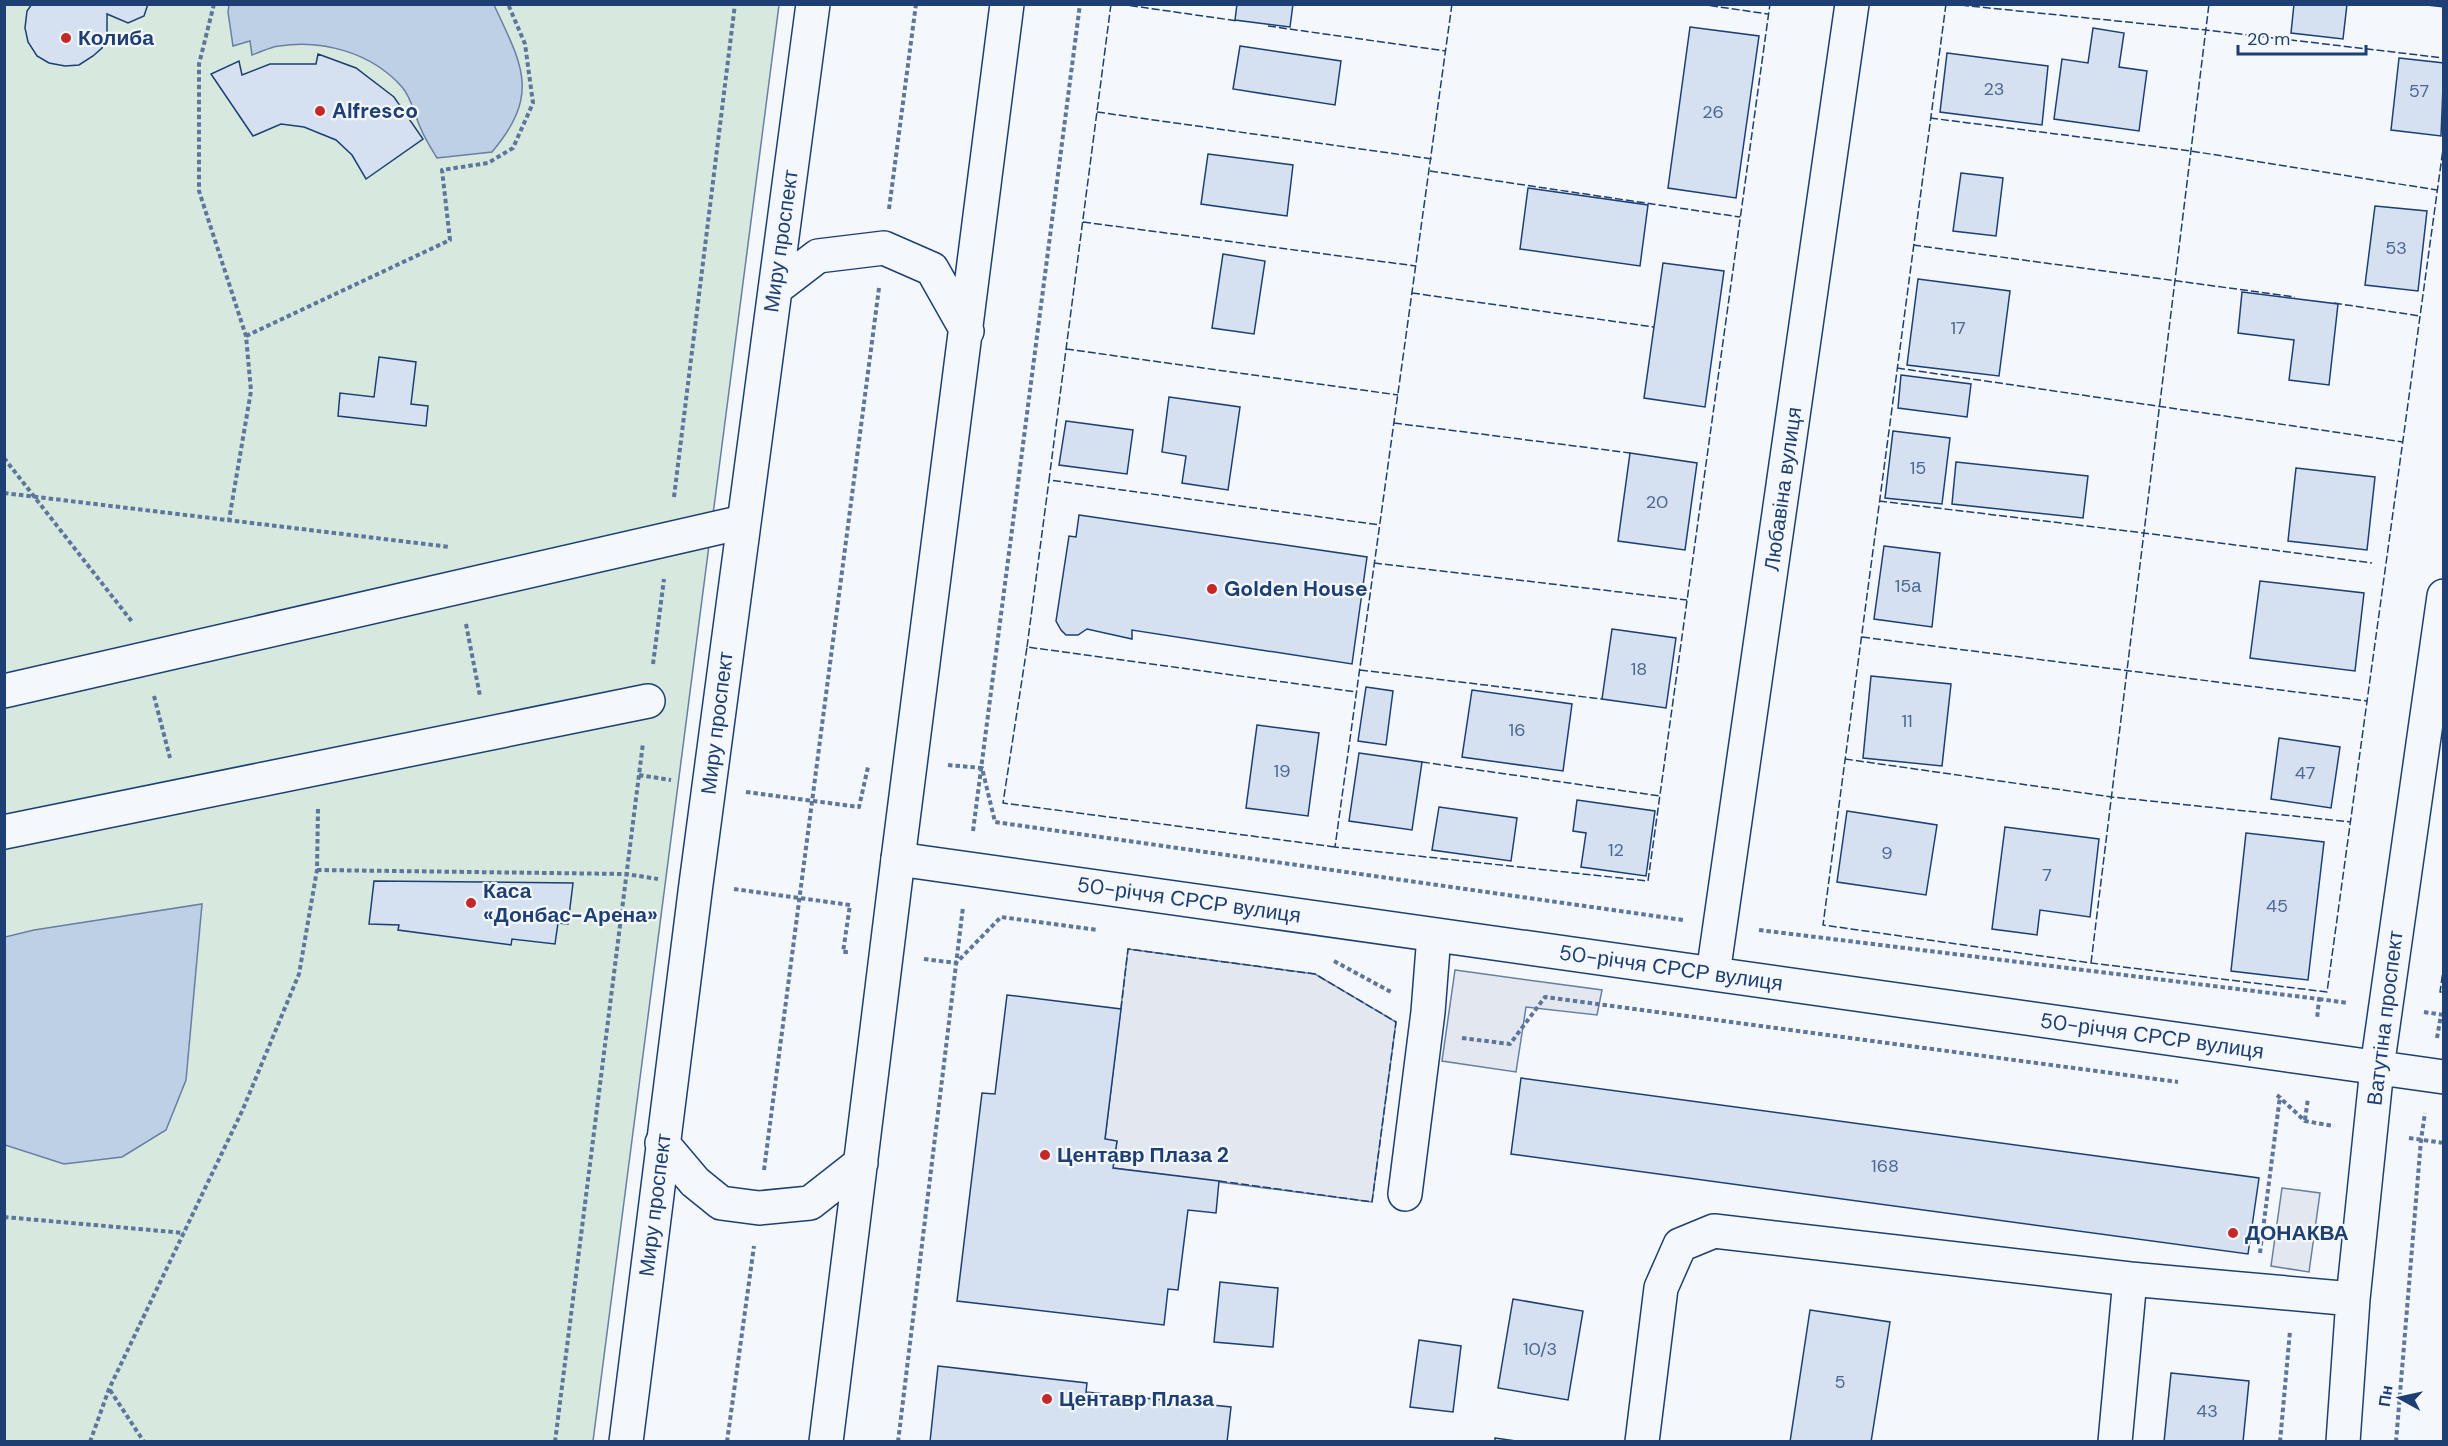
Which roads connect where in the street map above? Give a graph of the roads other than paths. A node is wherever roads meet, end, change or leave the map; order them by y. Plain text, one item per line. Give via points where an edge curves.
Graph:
1 (813, 4) edge
2 (1007, 4) edge
3 (1852, 4) edge
4 (774, 289) junction
5 (967, 332) junction
6 (743, 522) junction
7 (2444, 597) edge
8 (4, 691) edge
9 (648, 701) dead end
10 (4, 832) edge
11 (898, 859) junction
12 (1434, 935) junction
13 (1713, 974) junction
14 (2377, 1068) junction
15 (2438, 1076) edge
16 (662, 1143) junction
17 (861, 1163) junction
18 (1405, 1194) dead end
19 (2130, 1280) junction
20 (2353, 1299) junction
21 (626, 1442) edge
22 (826, 1442) edge
23 (1642, 1442) edge
24 (2115, 1442) edge
25 (2343, 1442) edge

1 - 4 street, Миру проспект
2 - 5 street
3 - 13 street, Любавіна вулиця
4 - 5 street via 818,256 884,248 932,269
4 - 6 street, Миру проспект
5 - 11 street
6 - 8 street
6 - 16 street, Миру проспект
7 - 14 street, Ватутіна проспект
9 - 10 street
11 - 12 street, 50-річчя СРСР вулиця
11 - 17 street
12 - 13 street, 50-річчя СРСР вулиця
12 - 18 street
13 - 14 street, 50-річчя СРСР вулиця
14 - 15 street, 50-річчя СРСР вулиця
14 - 20 street, Ватутіна проспект
16 - 17 street via 695,1182 721,1203 759,1208 810,1203
16 - 21 street, Миру проспект
17 - 22 street
19 - 20 street
19 - 23 street via 1714,1231 1680,1245 1661,1288
19 - 24 street
20 - 25 street, Ватутіна проспект

